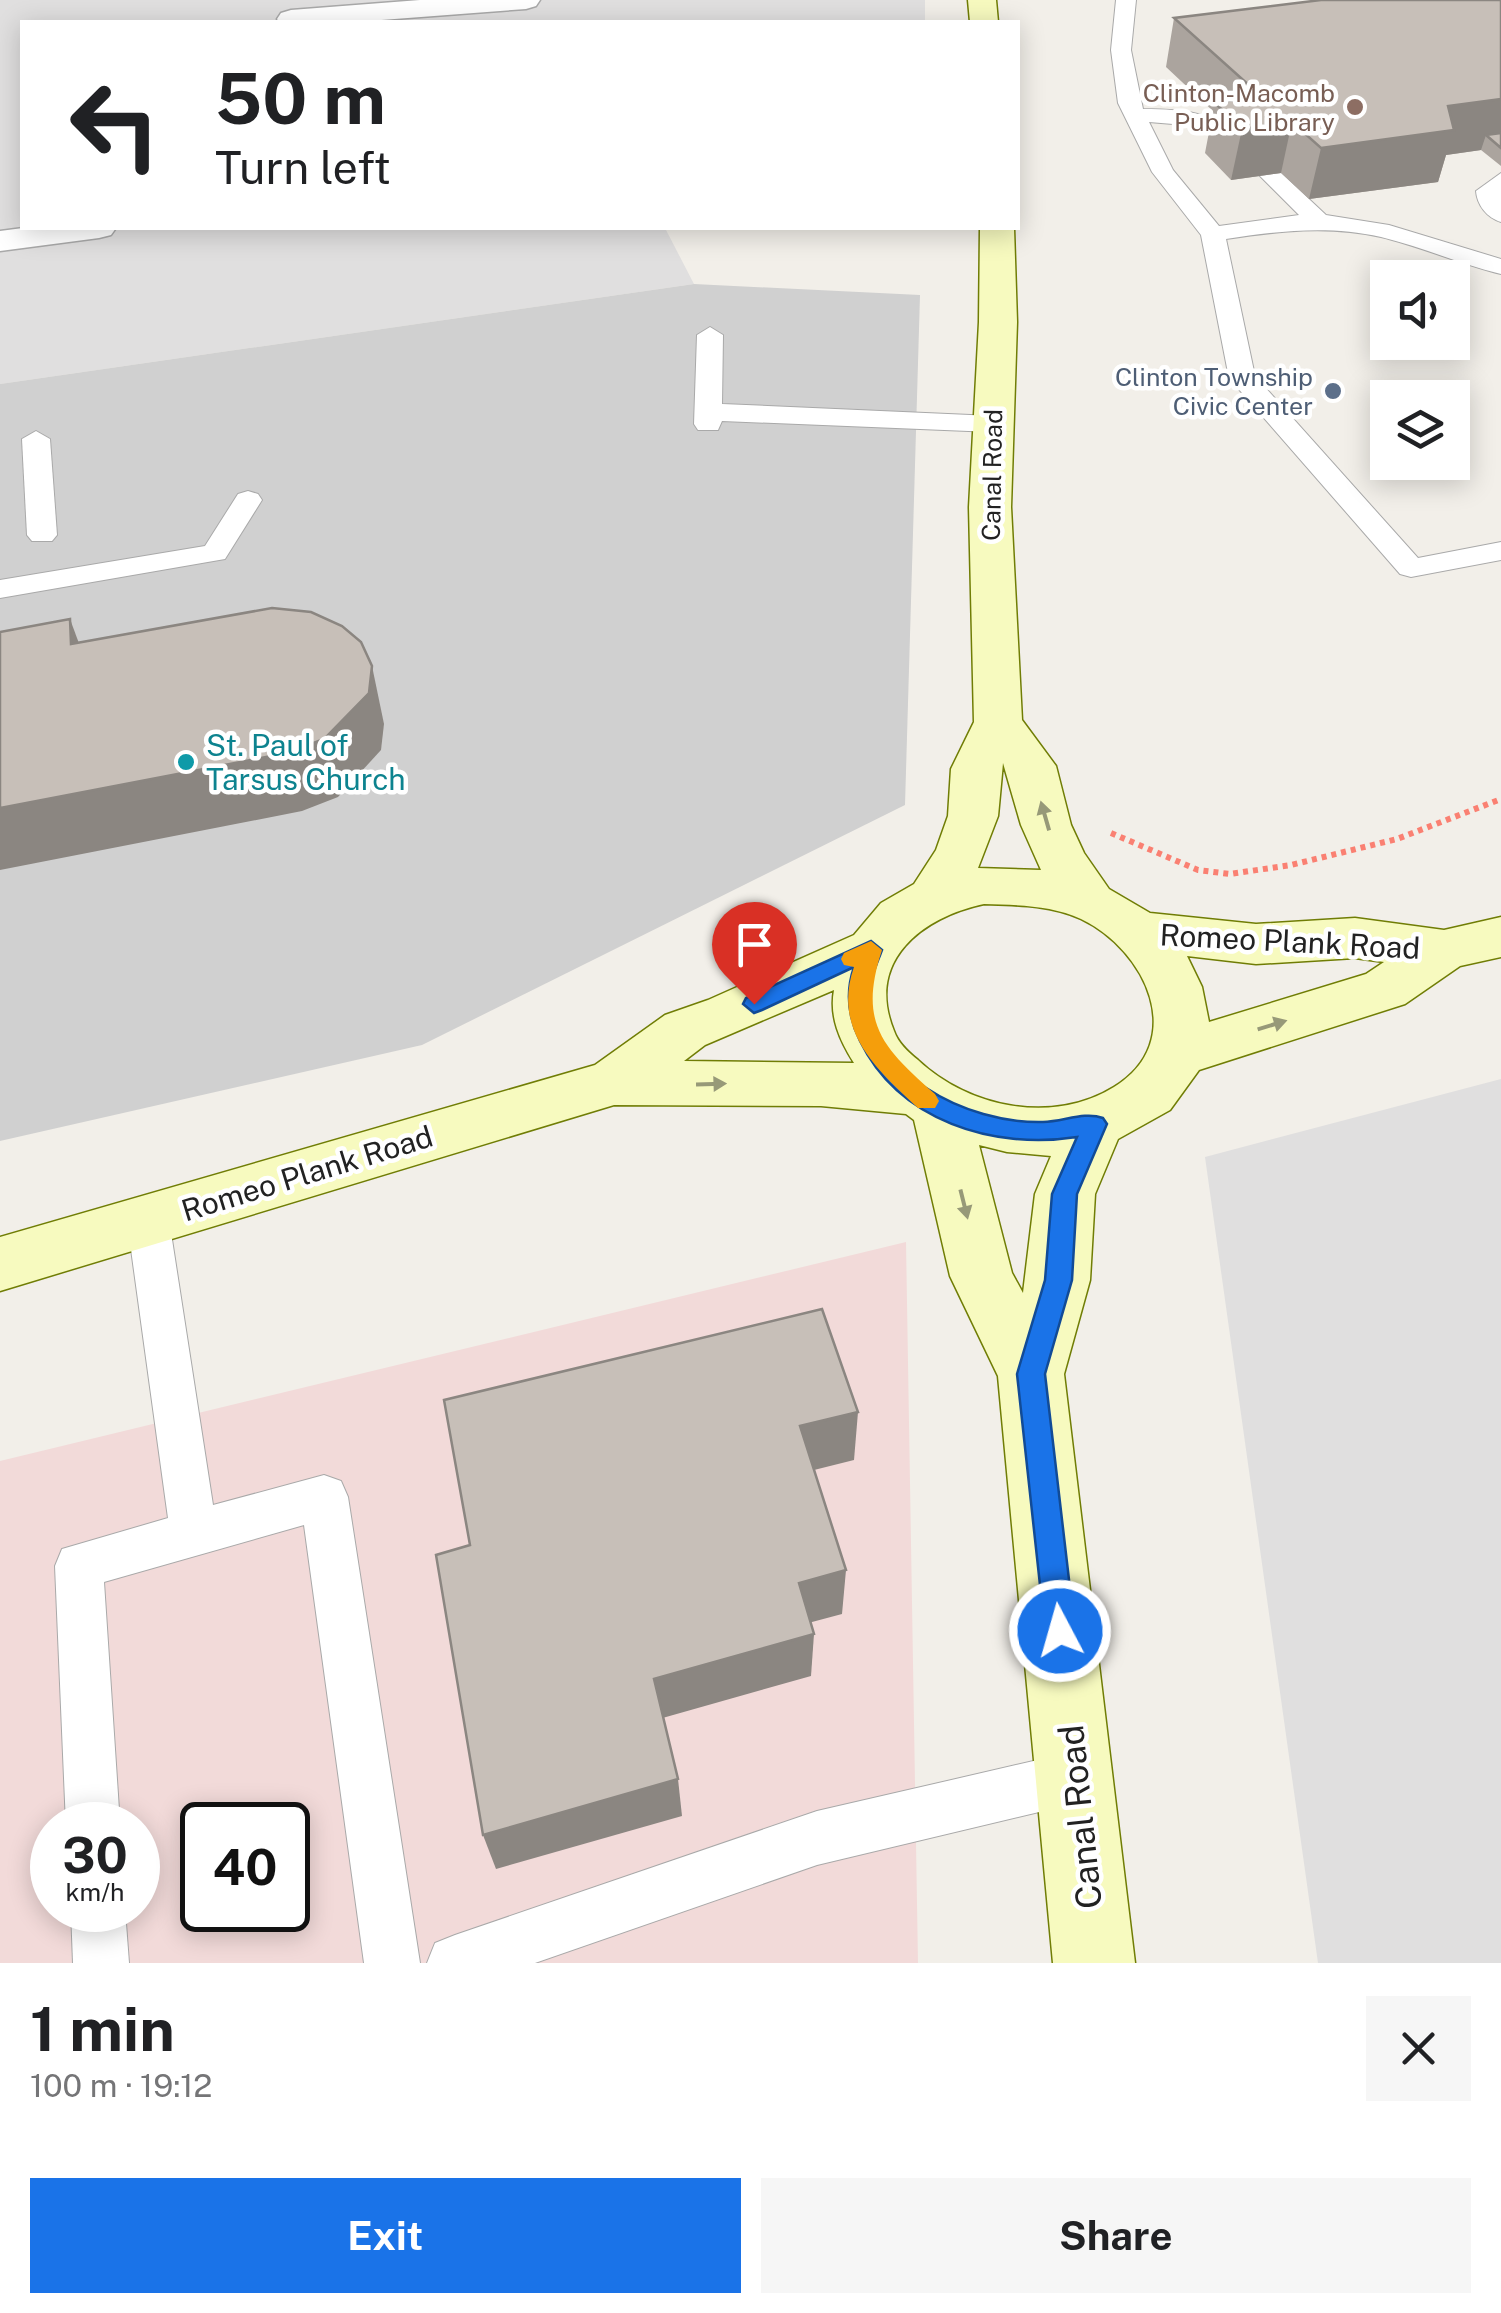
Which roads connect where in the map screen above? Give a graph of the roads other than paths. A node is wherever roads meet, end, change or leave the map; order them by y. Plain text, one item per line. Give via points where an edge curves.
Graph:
1 (526, 0) edge
2 (1126, 0) edge
3 (295, 14) edge
4 (1134, 116) junction
5 (1242, 148) edge
6 (1270, 175) edge
7 (1501, 180) edge
8 (1501, 215) edge
9 (1320, 223) junction
10 (84, 230) edge
11 (997, 230) edge
12 (1213, 234) junction
13 (0, 241) edge
14 (1501, 267) edge
15 (710, 335) dead end
16 (993, 424) junction
17 (36, 439) dead end
18 (248, 500) dead end
19 (42, 535) dead end
20 (1501, 551) edge
21 (0, 588) edge
22 (998, 722) junction
23 (933, 897) junction
24 (1090, 901) junction
25 (1137, 931) junction
26 (1501, 936) edge
27 (871, 950) junction
28 (1444, 950) junction
29 (1178, 1054) junction
30 (614, 1082) junction
31 (927, 1101) junction
32 (1094, 1124) junction
33 (148, 1220) junction
34 (0, 1264) edge
35 (1031, 1374) junction
36 (194, 1534) junction
37 (1077, 1777) junction
38 (92, 1802) edge
39 (99, 1932) edge
40 (101, 1963) edge
41 (392, 1963) edge
42 (455, 1963) edge
43 (1094, 1963) edge

1 - 3 street
2 - 4 lane via 1122,50
4 - 5 lane via 1216,124
4 - 12 lane via 1163,172
6 - 9 lane
7 - 8 lane via 1488,191 1488,202
9 - 12 lane
9 - 14 lane via 1386,230
10 - 13 street
11 - 16 street, Canal Road
12 - 20 lane via 1242,378 1412,568
15 - 16 lane via 708,418
16 - 22 street, Canal Road
17 - 19 lane
18 - 21 lane via 216,553
22 - 23 street, Canal Road via 976,769 973,816 961,852
24 -> 22 street via 1061,860 1032,766
23 - 24 street via 984,885 1037,886
23 - 27 street via 887,928
24 - 25 street
25 - 28 street, Romeo Plank Road via 1256,944 1355,938
25 - 29 street via 1169,968 1184,1010
26 - 28 street, Romeo Plank Road
27 - 30 street, Romeo Plank Road via 685,1030
27 - 31 street via 859,985 862,1022 880,1059
29 -> 28 street, Romeo Plank Road via 1385,989
29 - 32 street via 1160,1083 1132,1108
30 -> 31 street, Romeo Plank Road via 821,1083
30 - 33 street, Romeo Plank Road
31 - 32 street via 991,1127 1043,1132
31 -> 35 street, Canal Road via 982,1276
32 - 35 street, Canal Road via 1065,1194 1058,1280
33 - 34 street, Romeo Plank Road
33 - 36 lane
35 - 37 street, Canal Road
36 - 38 lane via 79,1566
36 - 41 lane via 324,1497
37 - 42 lane via 817,1838
37 - 43 street, Canal Road
39 - 40 lane

